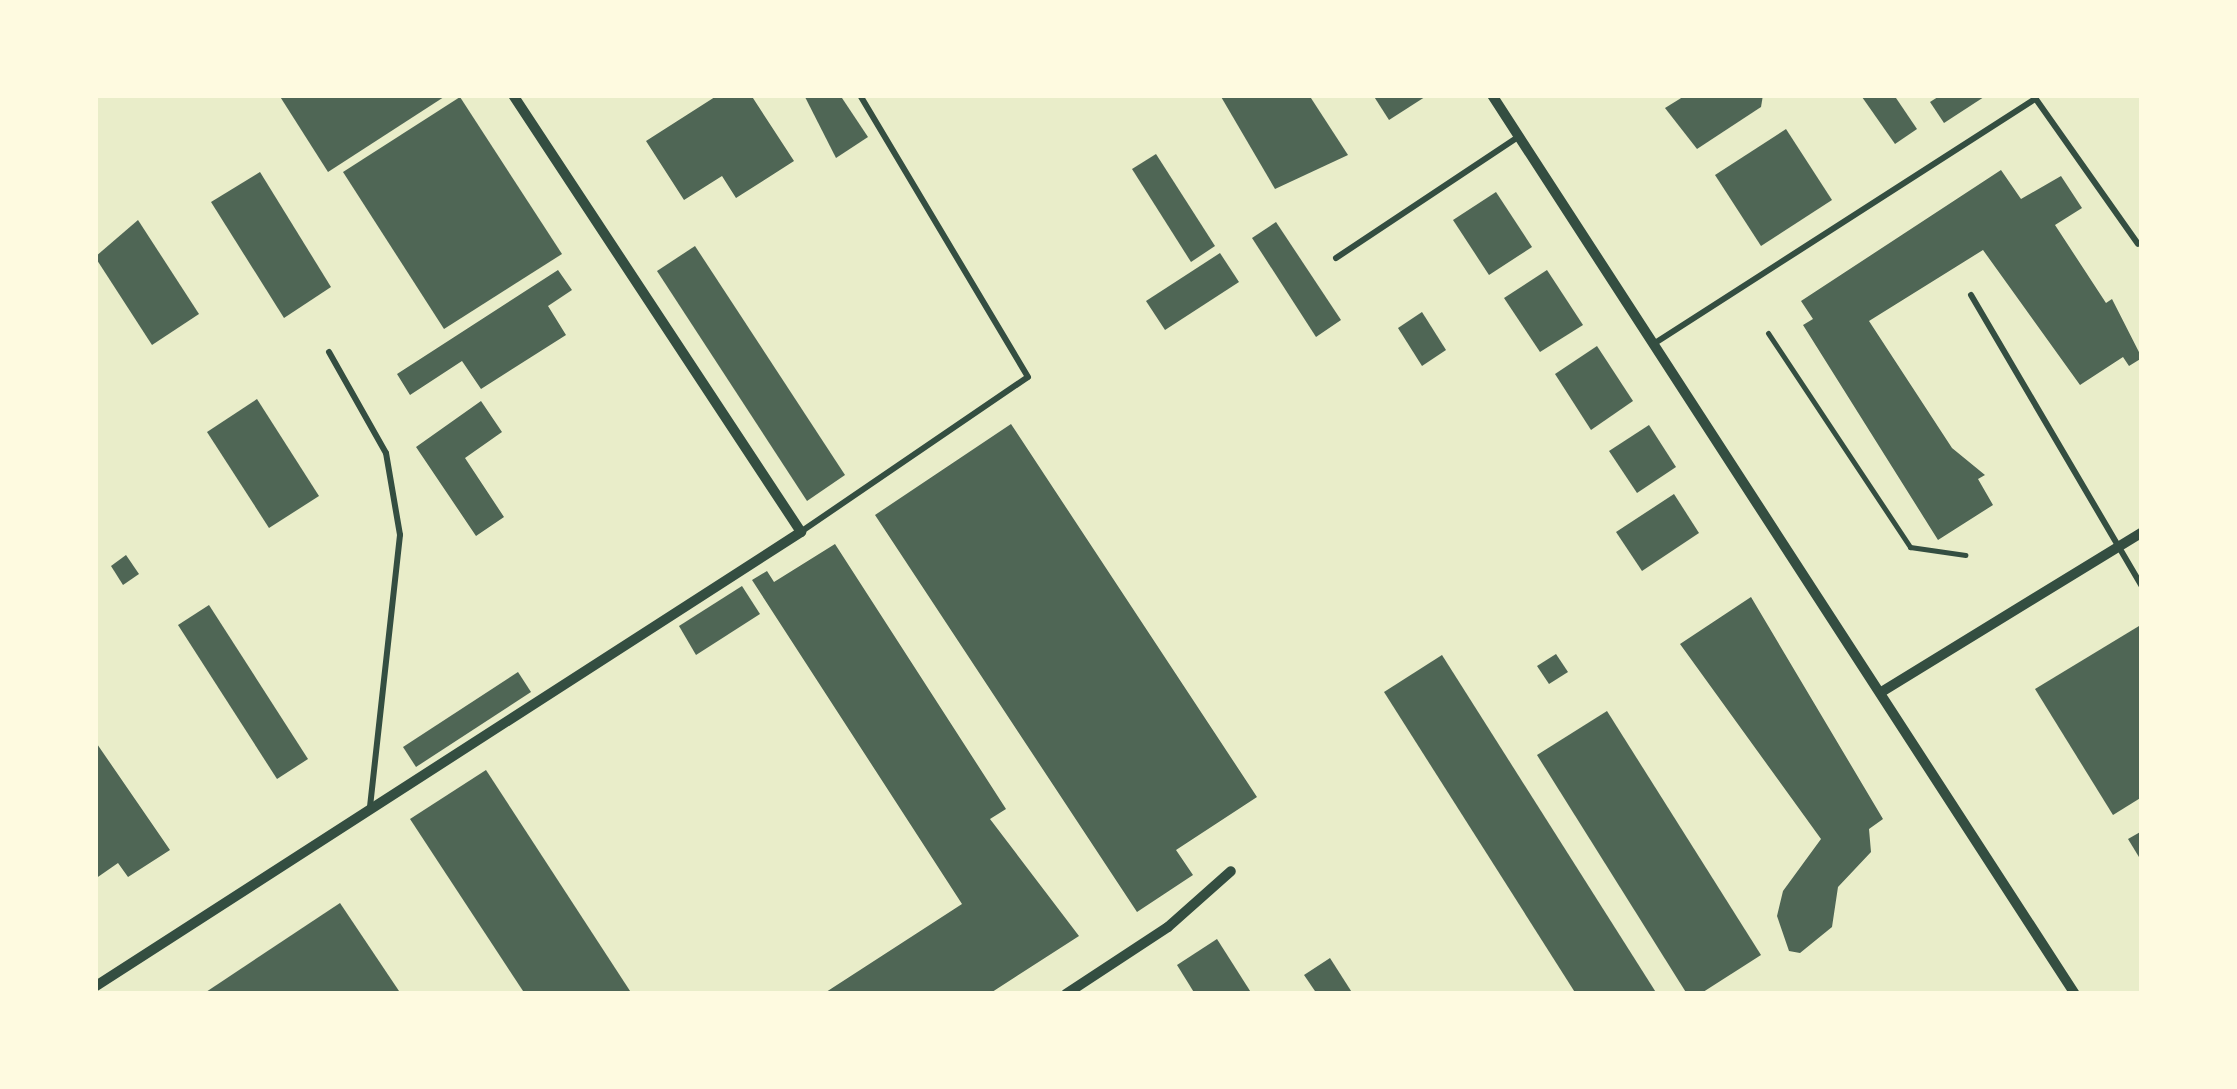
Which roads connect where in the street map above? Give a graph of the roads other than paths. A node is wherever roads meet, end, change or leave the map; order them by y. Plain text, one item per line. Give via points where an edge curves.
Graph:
1 (513, 95) edge
2 (860, 95) edge
3 (1492, 95) edge
4 (2034, 97) edge
5 (1519, 136) junction
6 (2138, 244) dead end
7 (1336, 258) dead end
8 (1970, 295) dead end
9 (1655, 343) junction
10 (329, 352) dead end
11 (800, 532) junction
12 (2142, 532) edge
13 (2118, 546) junction
14 (2142, 586) edge
15 (1883, 691) junction
16 (370, 809) junction
17 (1231, 871) dead end
18 (95, 985) edge
19 (101, 994) edge
20 (1066, 994) edge
21 (2076, 994) edge

1 - 11 street
2 - 11 lane via 1028,377
3 - 5 street
4 - 6 lane
4 - 9 lane
5 - 7 lane
5 - 9 street
8 - 13 lane
9 - 15 street
10 - 16 lane via 386,454 400,535
11 - 16 street
12 - 13 street
13 - 14 lane
13 - 15 street
15 - 21 street
16 - 18 street
17 - 20 street via 1168,927
18 - 19 street

